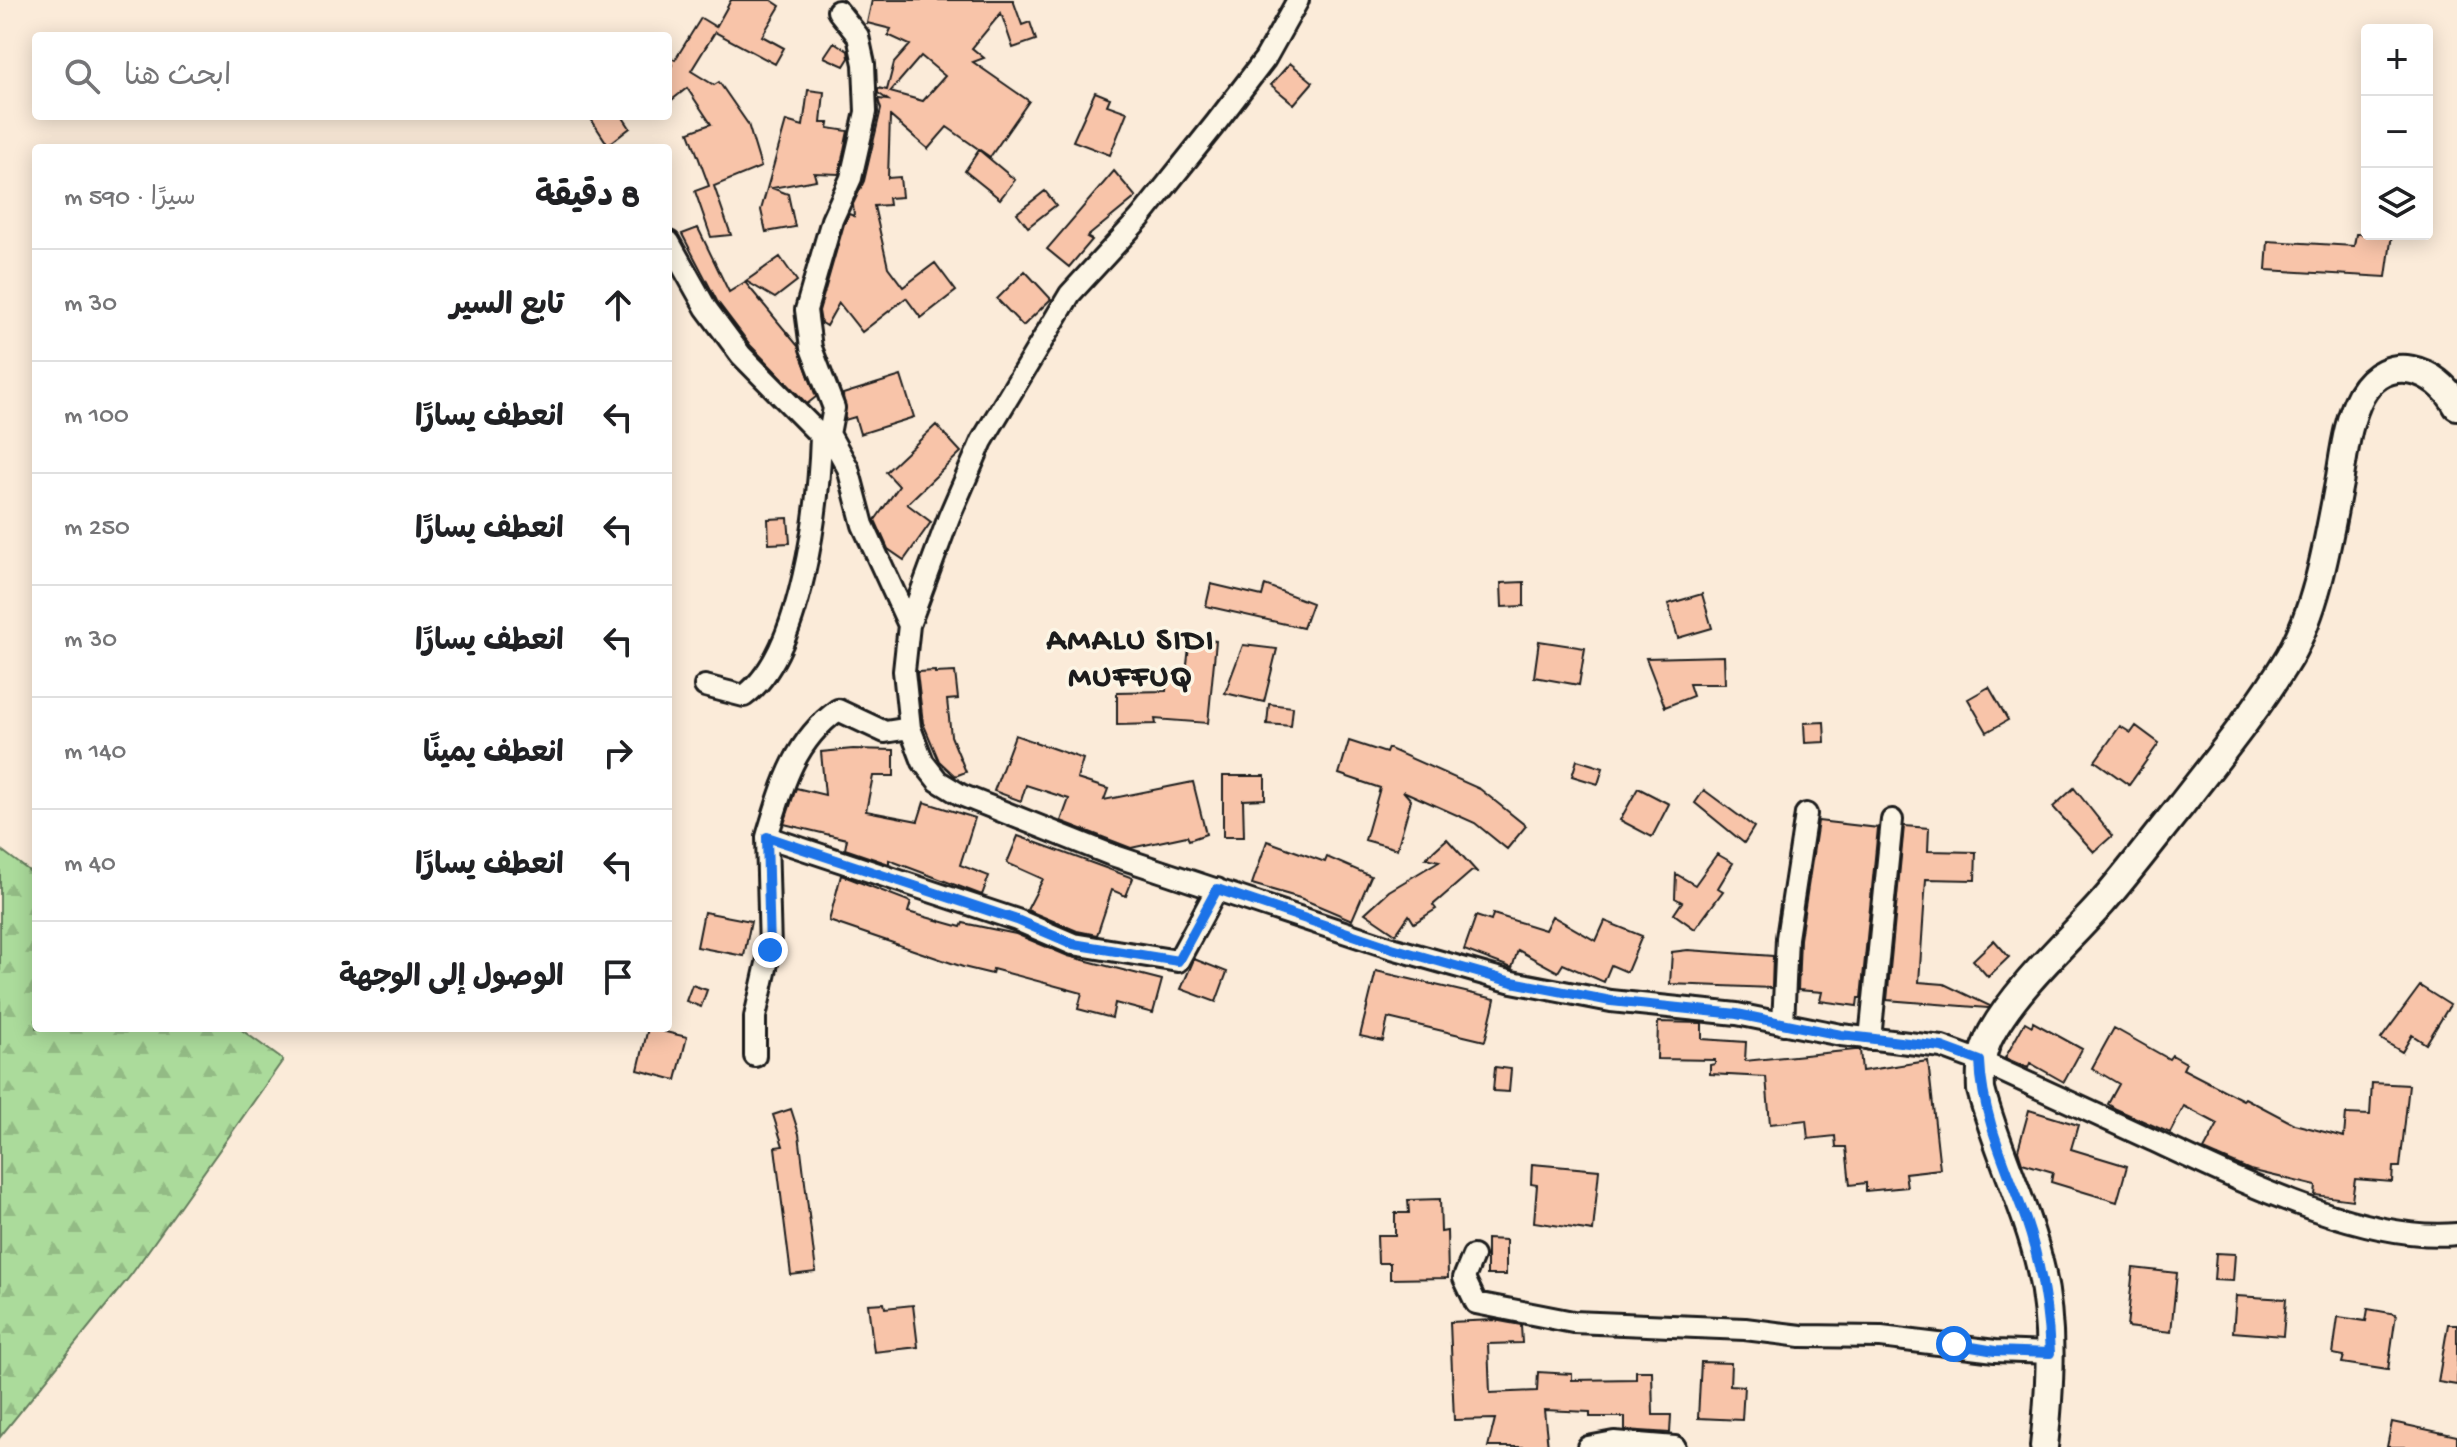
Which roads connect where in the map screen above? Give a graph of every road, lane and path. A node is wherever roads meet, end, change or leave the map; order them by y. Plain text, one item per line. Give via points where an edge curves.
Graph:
1 (1298, 0) edge
2 (838, 11) dead end
3 (672, 247) edge
4 (2457, 406) edge
5 (825, 435) junction
6 (909, 625) junction
7 (705, 686) dead end
8 (910, 728) junction
9 (1806, 814) dead end
10 (1892, 820) dead end
11 (767, 837) junction
12 (1217, 889) junction
13 (1783, 1024) junction
14 (1870, 1039) junction
15 (755, 1056) dead end
16 (1980, 1061) junction
17 (2457, 1234) edge
18 (1473, 1256) dead end
19 (2050, 1353) junction
20 (1588, 1447) edge
21 (1675, 1447) edge
22 (2044, 1447) edge

1 - 6 street via 1265,59 1140,218 1070,294 1033,352 982,441
2 - 5 street via 858,36 866,112 851,178 832,220 806,310 811,348 834,408
3 - 5 street via 706,308 741,355
4 - 16 main road via 2439,383 2418,369 2386,374 2366,389 2350,426 2307,618 2290,655 2207,772 2108,896 2006,1011
5 - 6 street via 848,468 863,525
5 - 7 street via 800,593 781,640 759,685 744,696
6 - 8 street via 904,671
8 - 11 street via 885,732 838,710 814,727 783,783
8 - 12 street via 923,762 938,781 961,795 1109,854
9 - 13 street via 1787,938
10 - 14 street
11 - 12 street via 1017,920 1073,944 1178,961
11 - 15 street via 770,950 755,1017
12 - 13 street via 1512,982
13 - 14 street
14 - 16 street via 1942,1047
16 - 17 street via 2268,1191 2364,1224 2427,1237
16 - 19 main road via 1988,1118 2041,1268
18 - 19 street via 1464,1278 1476,1303 1573,1322 1881,1337
19 - 22 main road
20 - 21 street via 1614,1442

